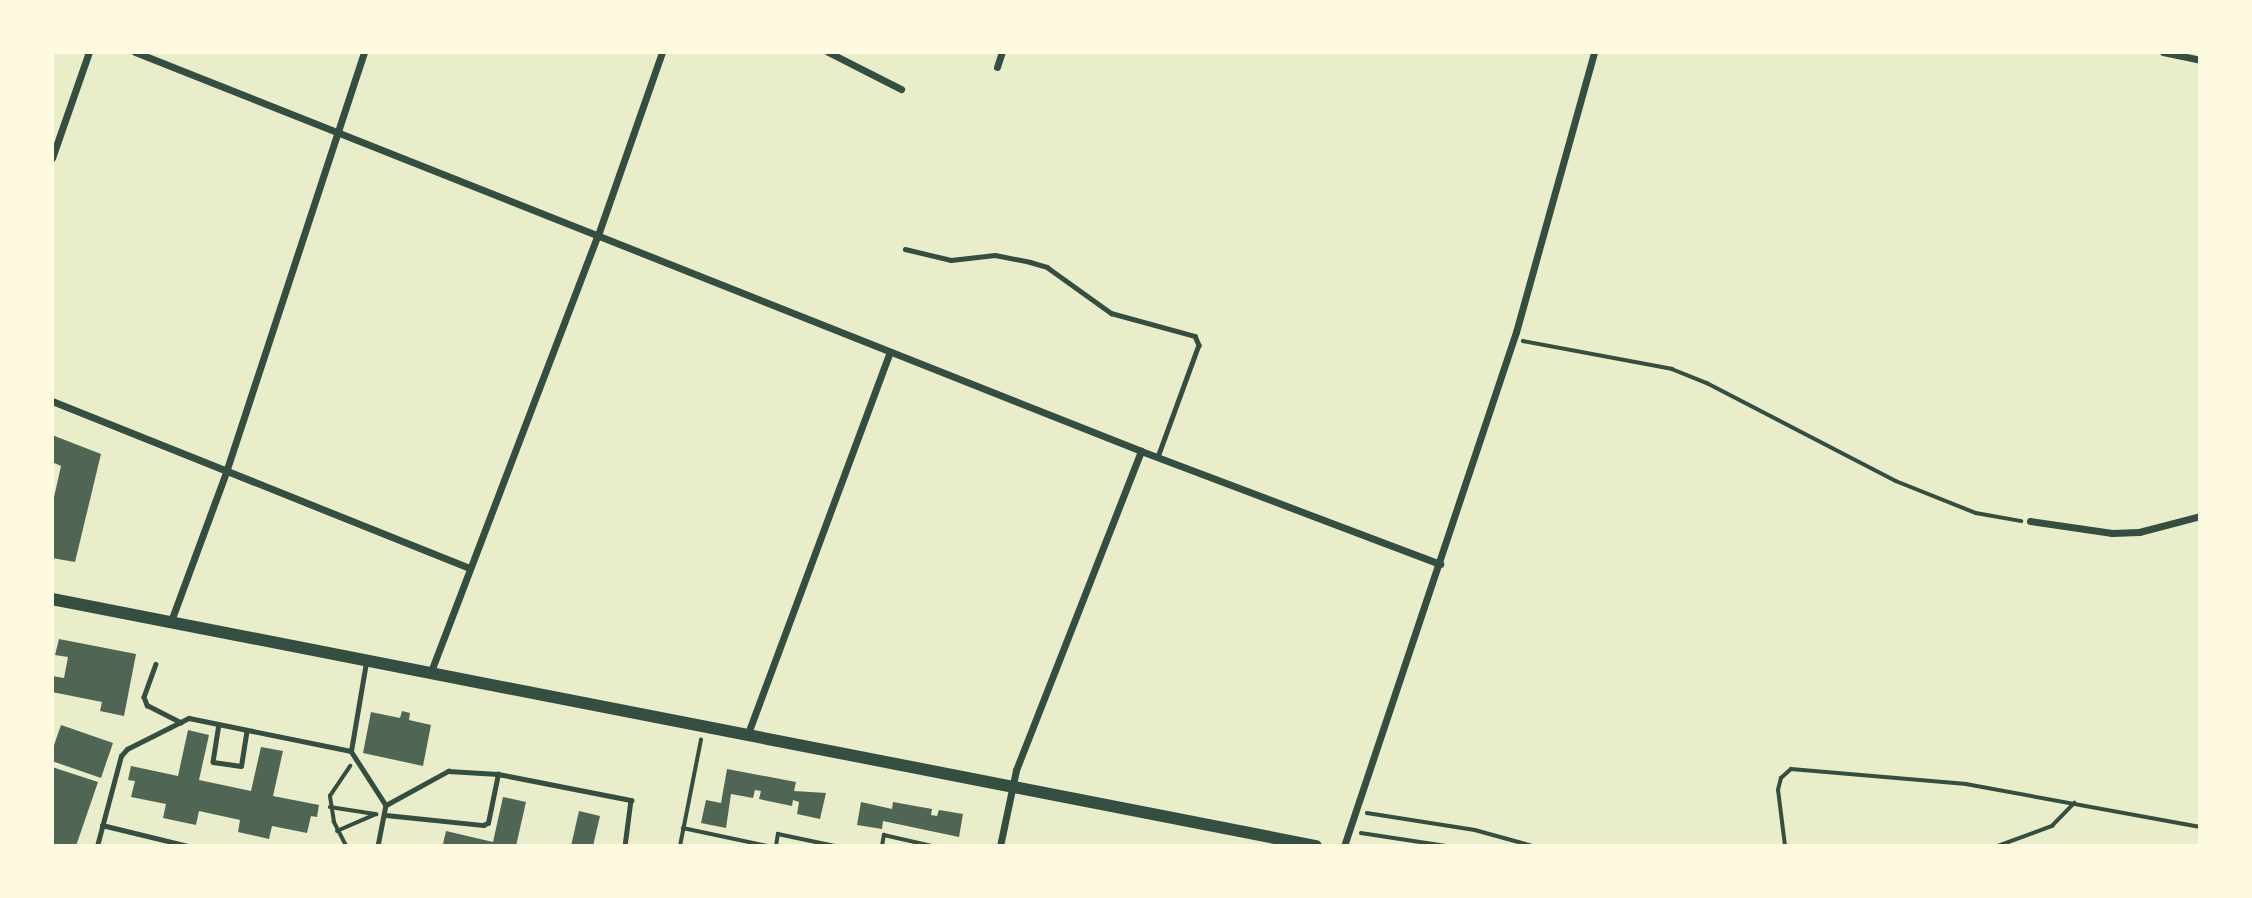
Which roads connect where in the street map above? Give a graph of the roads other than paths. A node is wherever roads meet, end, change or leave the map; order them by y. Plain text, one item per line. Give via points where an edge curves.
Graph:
1 (89, 52) edge
2 (135, 52) edge
3 (364, 52) edge
4 (662, 52) edge
5 (828, 52) edge
6 (1002, 52) edge
7 (1594, 52) edge
8 (2163, 52) edge
9 (2200, 60) edge
10 (997, 67) dead end
11 (901, 89) dead end
12 (338, 133) junction
13 (52, 158) edge
14 (598, 235) junction
15 (905, 249) dead end
16 (890, 352) junction
17 (52, 401) edge
18 (1141, 451) junction
19 (1158, 457) junction
20 (226, 472) junction
21 (2200, 516) edge
22 (2030, 521) road end
23 (1440, 564) junction
24 (468, 568) junction
25 (52, 600) edge
26 (171, 621) junction
27 (366, 662) junction
28 (156, 664) dead end
29 (430, 674) junction
30 (181, 722) junction
31 (219, 724) junction
32 (247, 730) junction
33 (747, 736) junction
34 (351, 751) junction
35 (498, 774) junction
36 (1010, 788) junction
37 (386, 805) junction
38 (386, 815) junction
39 (102, 825) junction
40 (97, 845) edge
41 (188, 845) edge
42 (378, 845) edge
43 (625, 845) edge
44 (1000, 845) edge
45 (1316, 845) edge
46 (1344, 845) edge

1 - 13 street
2 - 12 street
3 - 12 street
4 - 14 street
5 - 11 street
6 - 10 street
7 - 23 street via 1514,340
8 - 9 street
12 - 14 street
12 - 20 street
14 - 16 street
14 - 24 street
15 - 19 lane via 951,260 995,255 1030,262 1046,267 1111,313 1195,336 1199,345
16 - 18 street
16 - 33 street
17 - 20 street
18 - 19 street
18 - 36 street
19 - 23 street
20 - 24 street
20 - 26 street
21 - 22 street via 2139,532 2112,533
23 - 46 street
24 - 29 street
25 - 26 street
26 - 27 street
27 - 29 street
27 - 34 lane
28 - 30 lane via 144,697 147,705
29 - 33 street
30 - 31 lane via 190,718
30 - 39 lane via 121,756
31 - 32 lane
31 - 32 lane via 213,762 241,766
32 - 34 lane
33 - 36 street
34 - 37 lane
35 - 37 lane via 448,771
35 - 38 lane via 488,823 483,825
35 - 43 lane via 631,800
36 - 44 street
36 - 45 street
37 - 38 lane
38 - 42 lane
39 - 40 lane
39 - 41 lane

